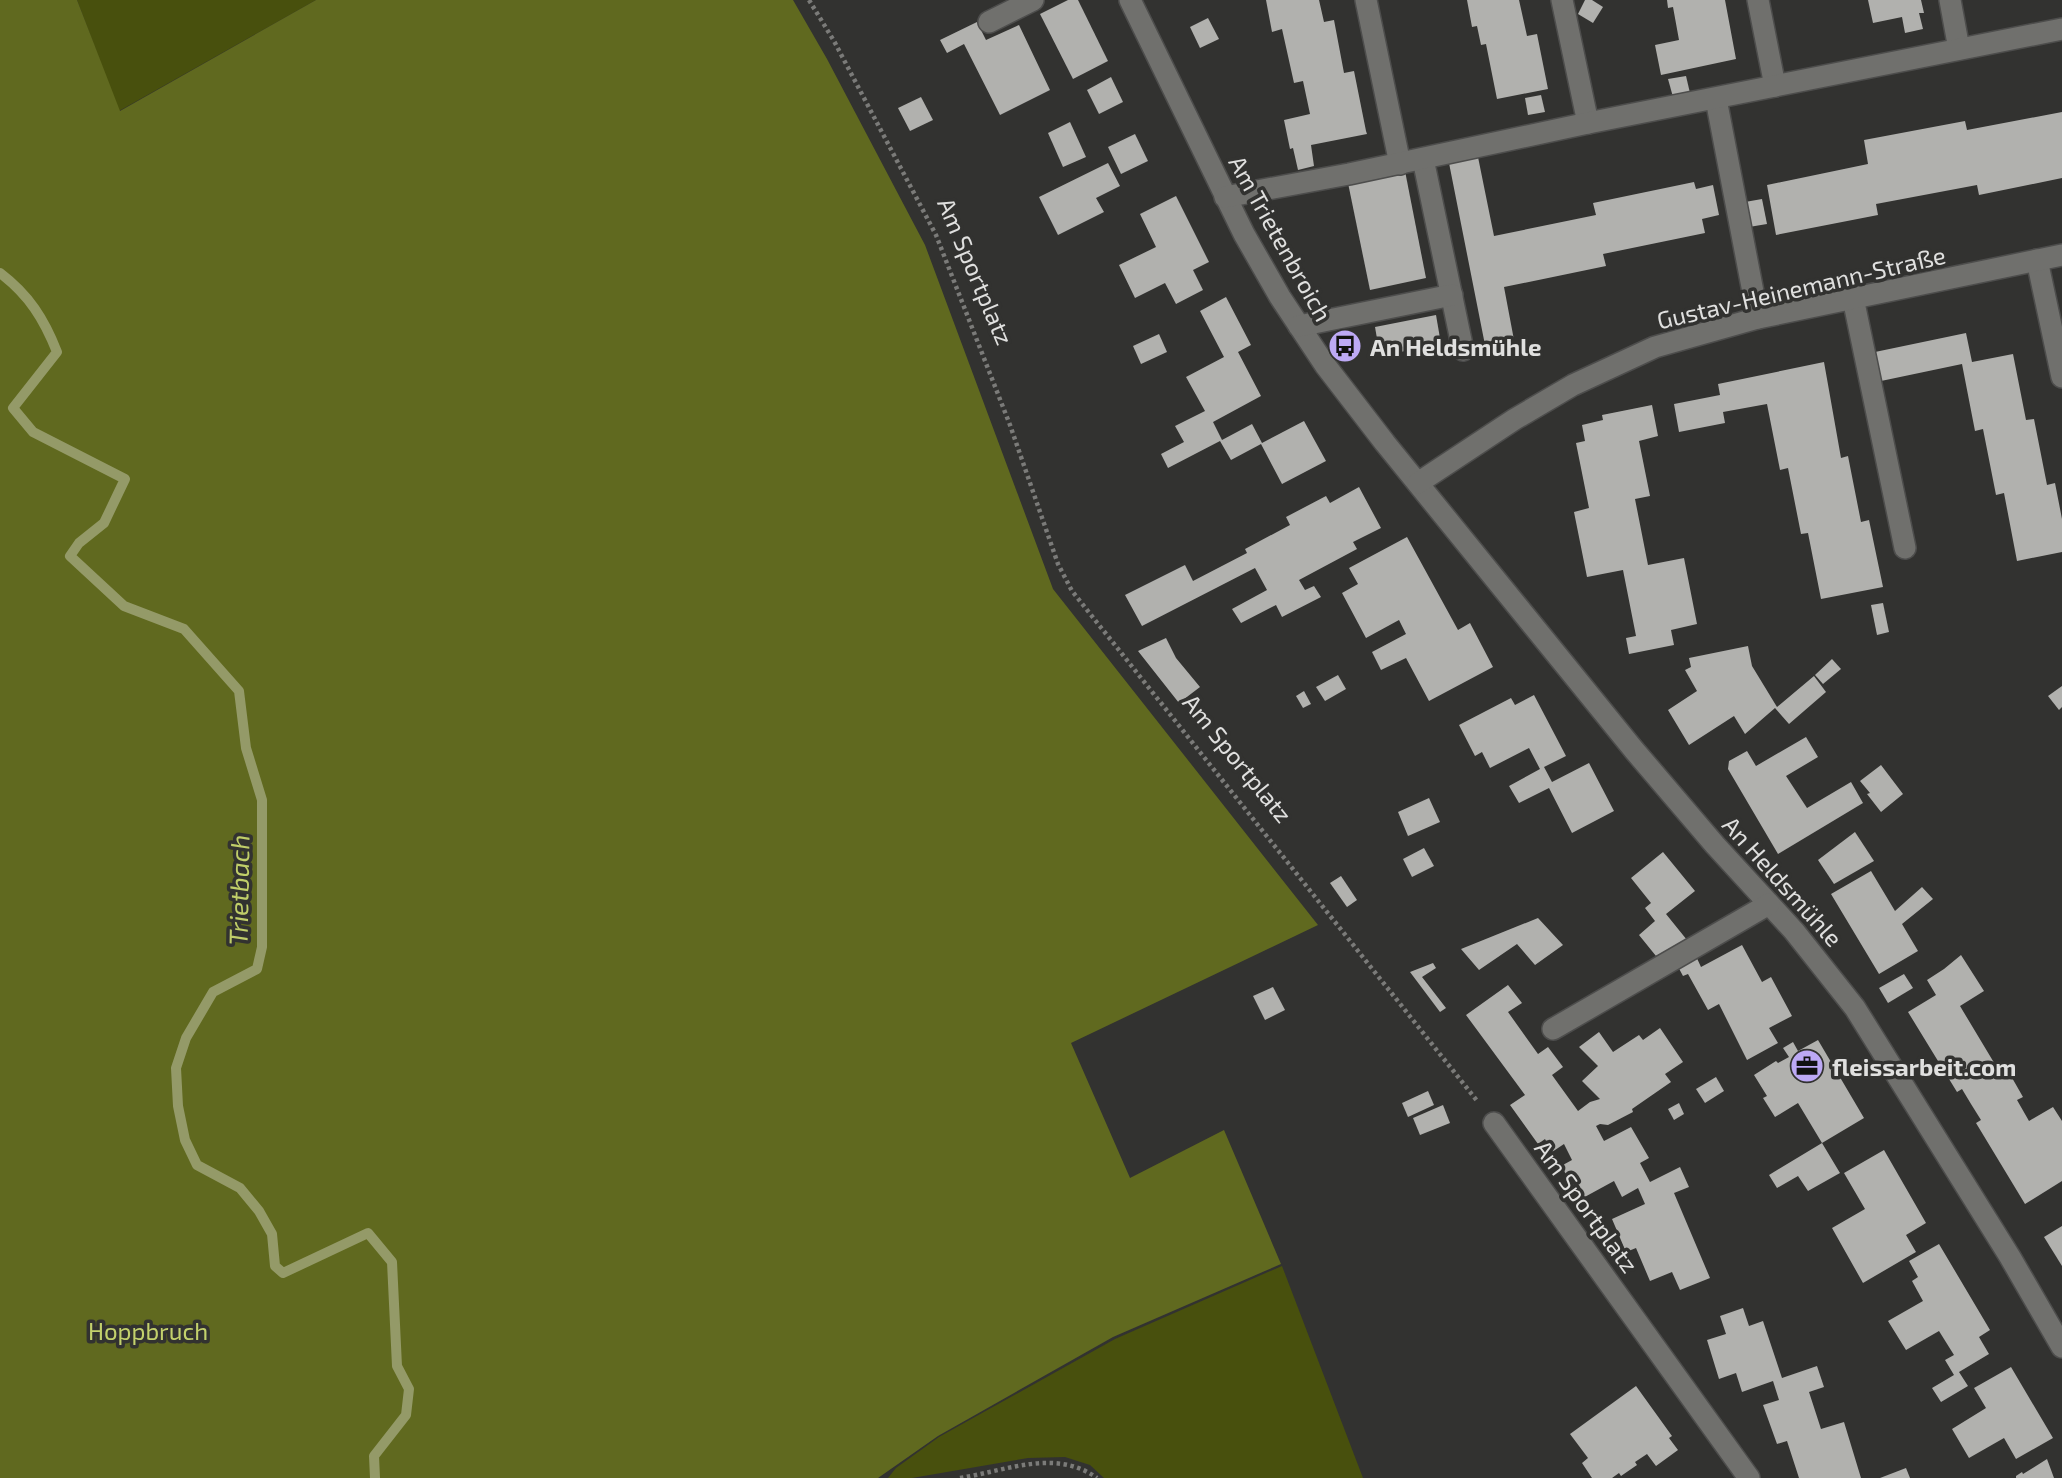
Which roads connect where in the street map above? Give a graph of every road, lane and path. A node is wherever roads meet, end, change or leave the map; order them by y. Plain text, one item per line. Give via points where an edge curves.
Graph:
1 (809, 0) edge
2 (1033, 0) edge
3 (1130, 0) edge
4 (1366, 0) edge
5 (1562, 0) edge
6 (1758, 0) edge
7 (1950, 0) edge
8 (989, 22) dead end
9 (2062, 29) edge
10 (1959, 49) junction
11 (1775, 86) junction
12 (1716, 99) junction
13 (1588, 123) junction
14 (1423, 159) junction
15 (1400, 164) junction
16 (1225, 197) junction
17 (2062, 255) edge
18 (2037, 260) junction
19 (1452, 295) junction
20 (1853, 298) junction
21 (1758, 318) junction
22 (1299, 326) junction
23 (1463, 350) dead end
24 (2062, 377) edge
25 (1418, 483) junction
26 (1905, 548) dead end
27 (1769, 904) junction
28 (1553, 1029) dead end
29 (1494, 1123) joint
30 (2062, 1348) edge
31 (960, 1478) edge
32 (1097, 1478) edge
33 (1749, 1478) edge

1 - 29 path, Am Sportplatz via 936,235 1072,591
2 - 8 street
3 - 16 street, Am Trietenbroich
4 - 15 street
5 - 13 street
6 - 11 street
7 - 10 street
9 - 10 street
10 - 11 street
11 - 12 street
12 - 13 street
12 - 21 street
13 - 14 street
14 - 15 street
14 - 19 street
15 - 16 street
16 - 22 street, Am Trietenbroich
17 - 18 street, Gustav-Heinemann-Straße
18 - 20 street, Gustav-Heinemann-Straße
18 - 24 street
19 - 22 street
19 - 23 street
20 - 21 street, Gustav-Heinemann-Straße
20 - 26 street
21 - 25 street, Gustav-Heinemann-Straße via 1656,347 1599,372 1515,419
22 - 25 street, Am Trietenbroich
25 - 27 street, An Heldsmühle via 1659,780
27 - 28 street
27 - 30 street, An Heldsmühle via 1823,965 1873,1033
29 - 33 street, Am Sportplatz
31 - 32 path via 1047,1462 1073,1466

